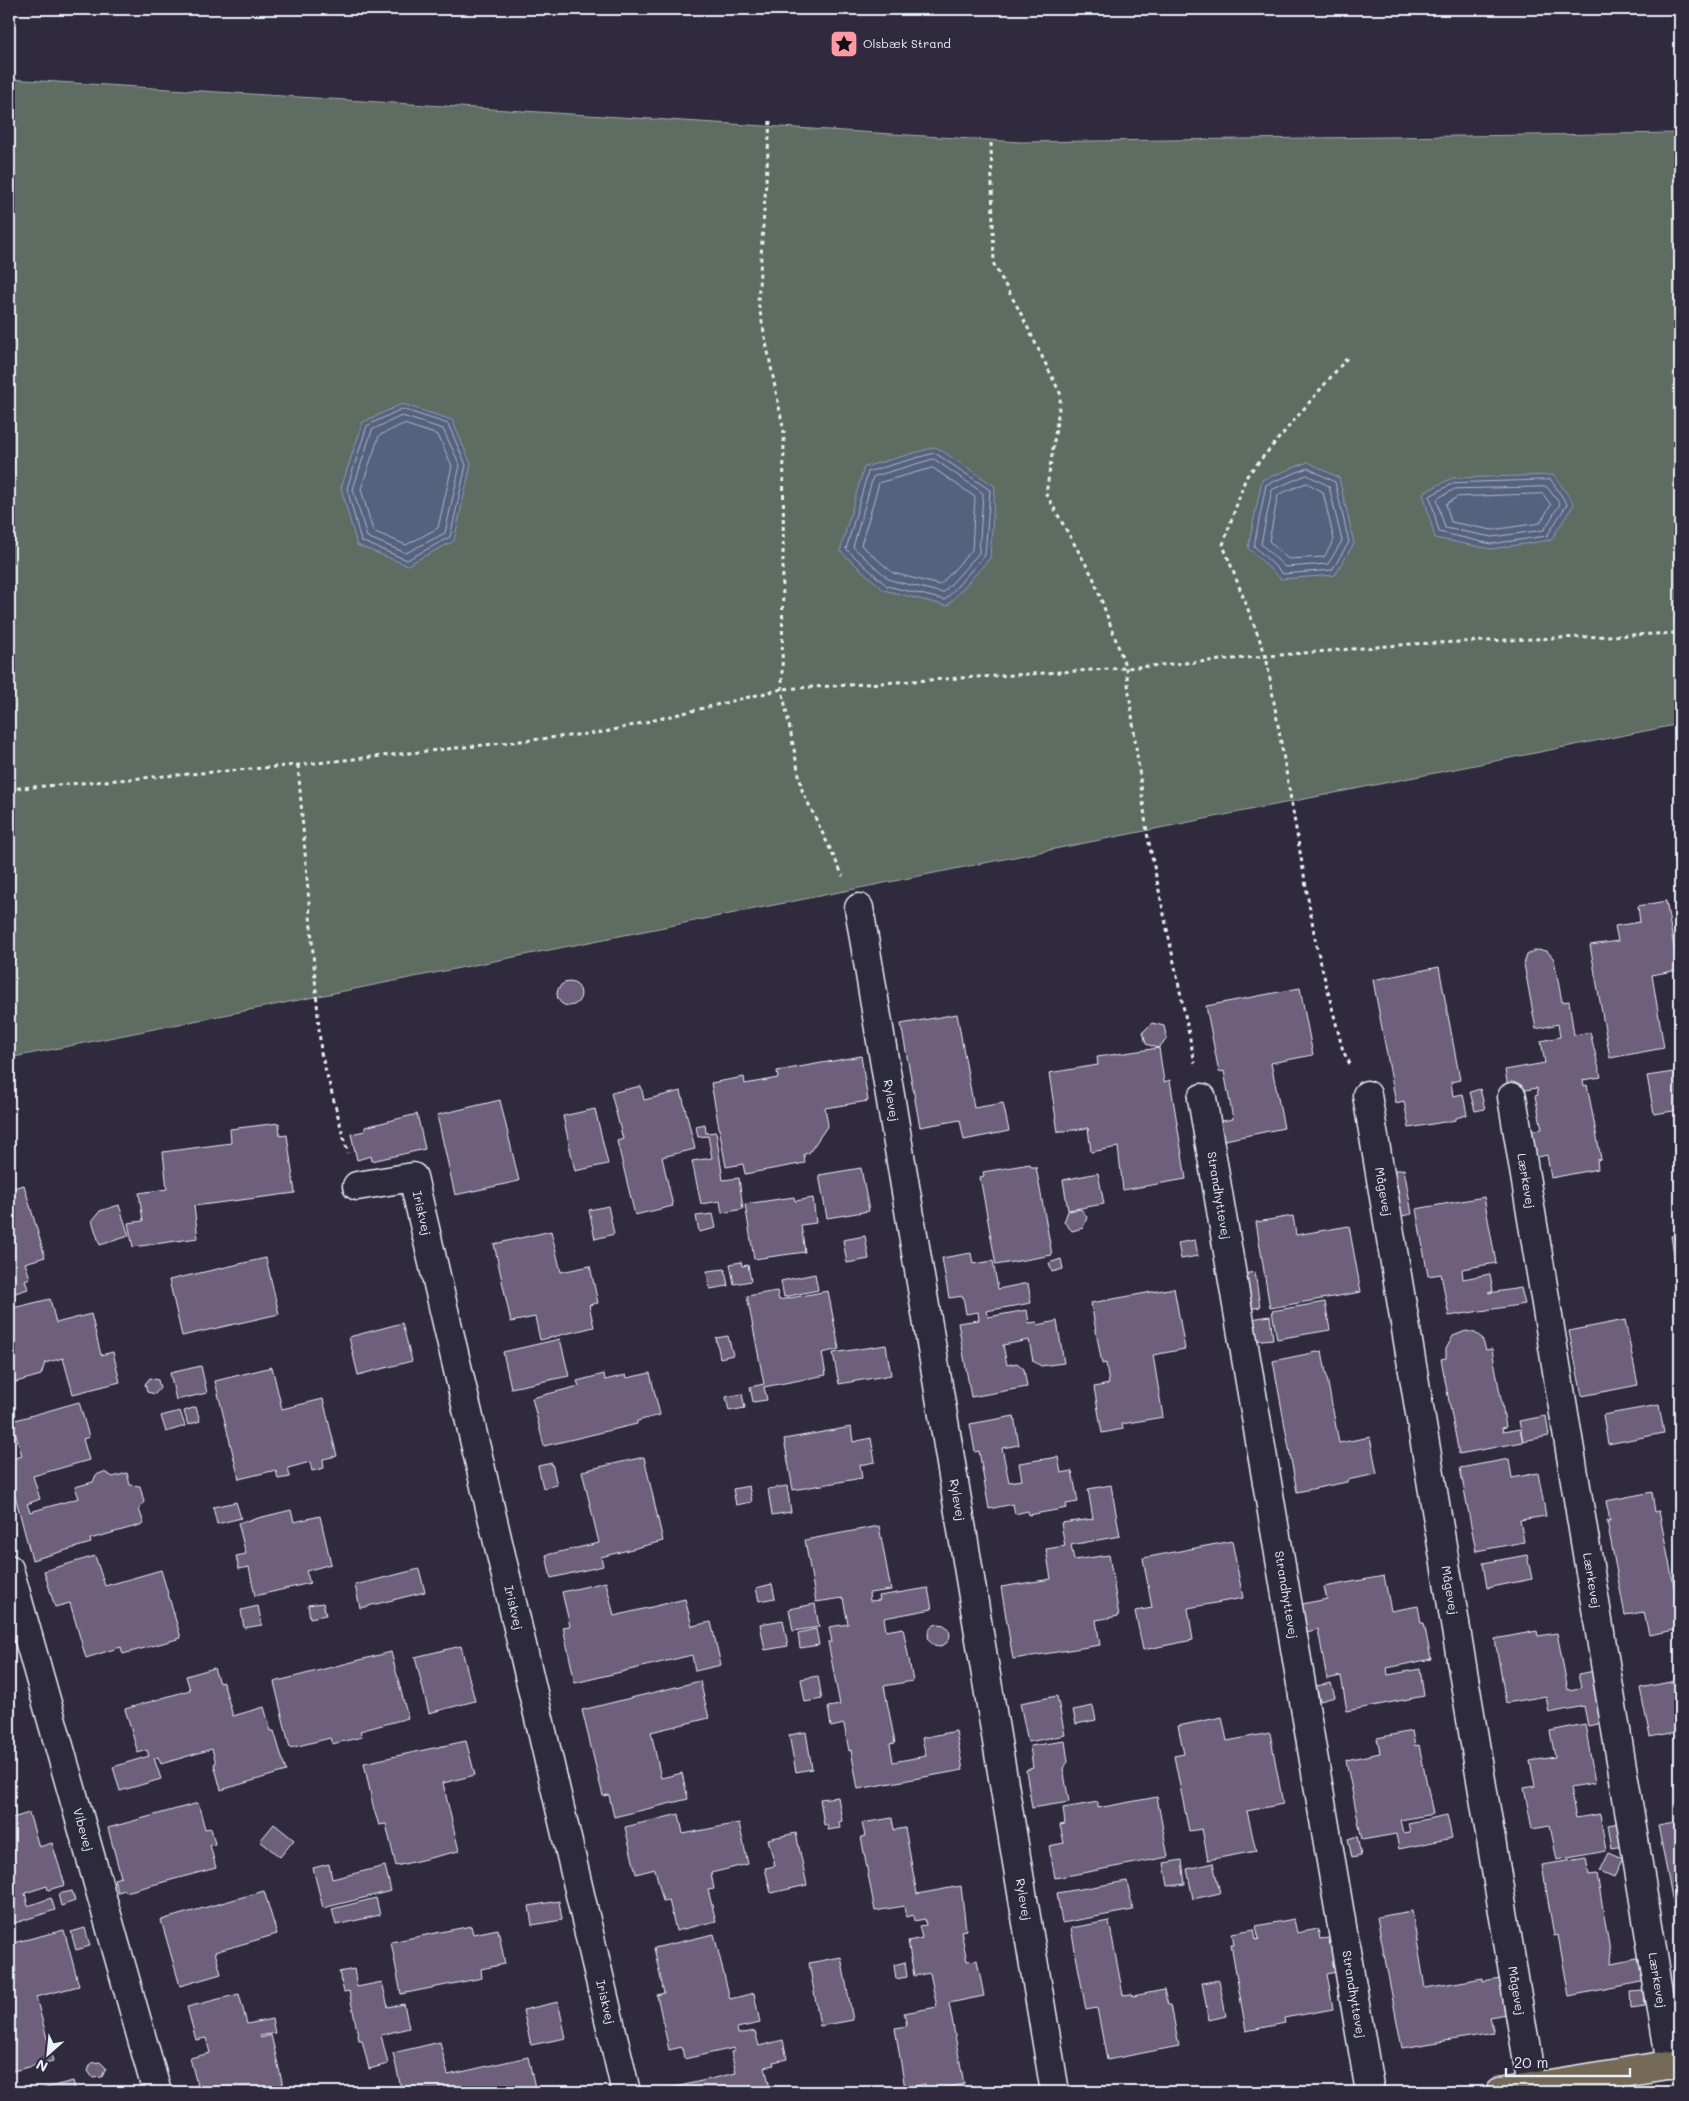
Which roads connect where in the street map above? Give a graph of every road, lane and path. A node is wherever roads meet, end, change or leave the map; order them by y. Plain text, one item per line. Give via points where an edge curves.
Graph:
1 (770, 121) dead end
2 (991, 143) dead end
3 (1347, 358) dead end
4 (1680, 633) edge
5 (1266, 656) junction
6 (1126, 668) junction
7 (782, 689) junction
8 (298, 765) junction
9 (9, 790) edge
10 (858, 908) joint
11 (1367, 1095) joint
12 (1512, 1097) dead end
13 (1202, 1098) joint
14 (357, 1186) joint
15 (9, 1569) edge
16 (1676, 2064) edge
17 (1532, 2086) junction
18 (157, 2092) edge
19 (626, 2092) edge
20 (1055, 2092) edge
21 (1370, 2092) edge
22 (1500, 2092) edge

1 - 7 path via 758,302 784,432
2 - 6 path via 994,265 1061,395 1046,494 1093,577
3 - 5 path via 1246,477 1223,545
4 - 5 path via 1411,644
5 - 6 path
5 - 11 path via 1316,944 1344,1051
6 - 7 path
6 - 13 path via 1147,833
7 - 8 path via 605,732
7 - 10 path via 802,790
8 - 9 path
8 - 14 path via 321,1053
10 - 20 street, Rylevej
11 - 17 street, Mågevej
12 - 16 street, Lærkevej
13 - 21 street, Strandhyttevej
14 - 19 street, Iriskvej via 413,1177
15 - 18 street, Vibevej
16 - 17 main road
17 - 22 main road

